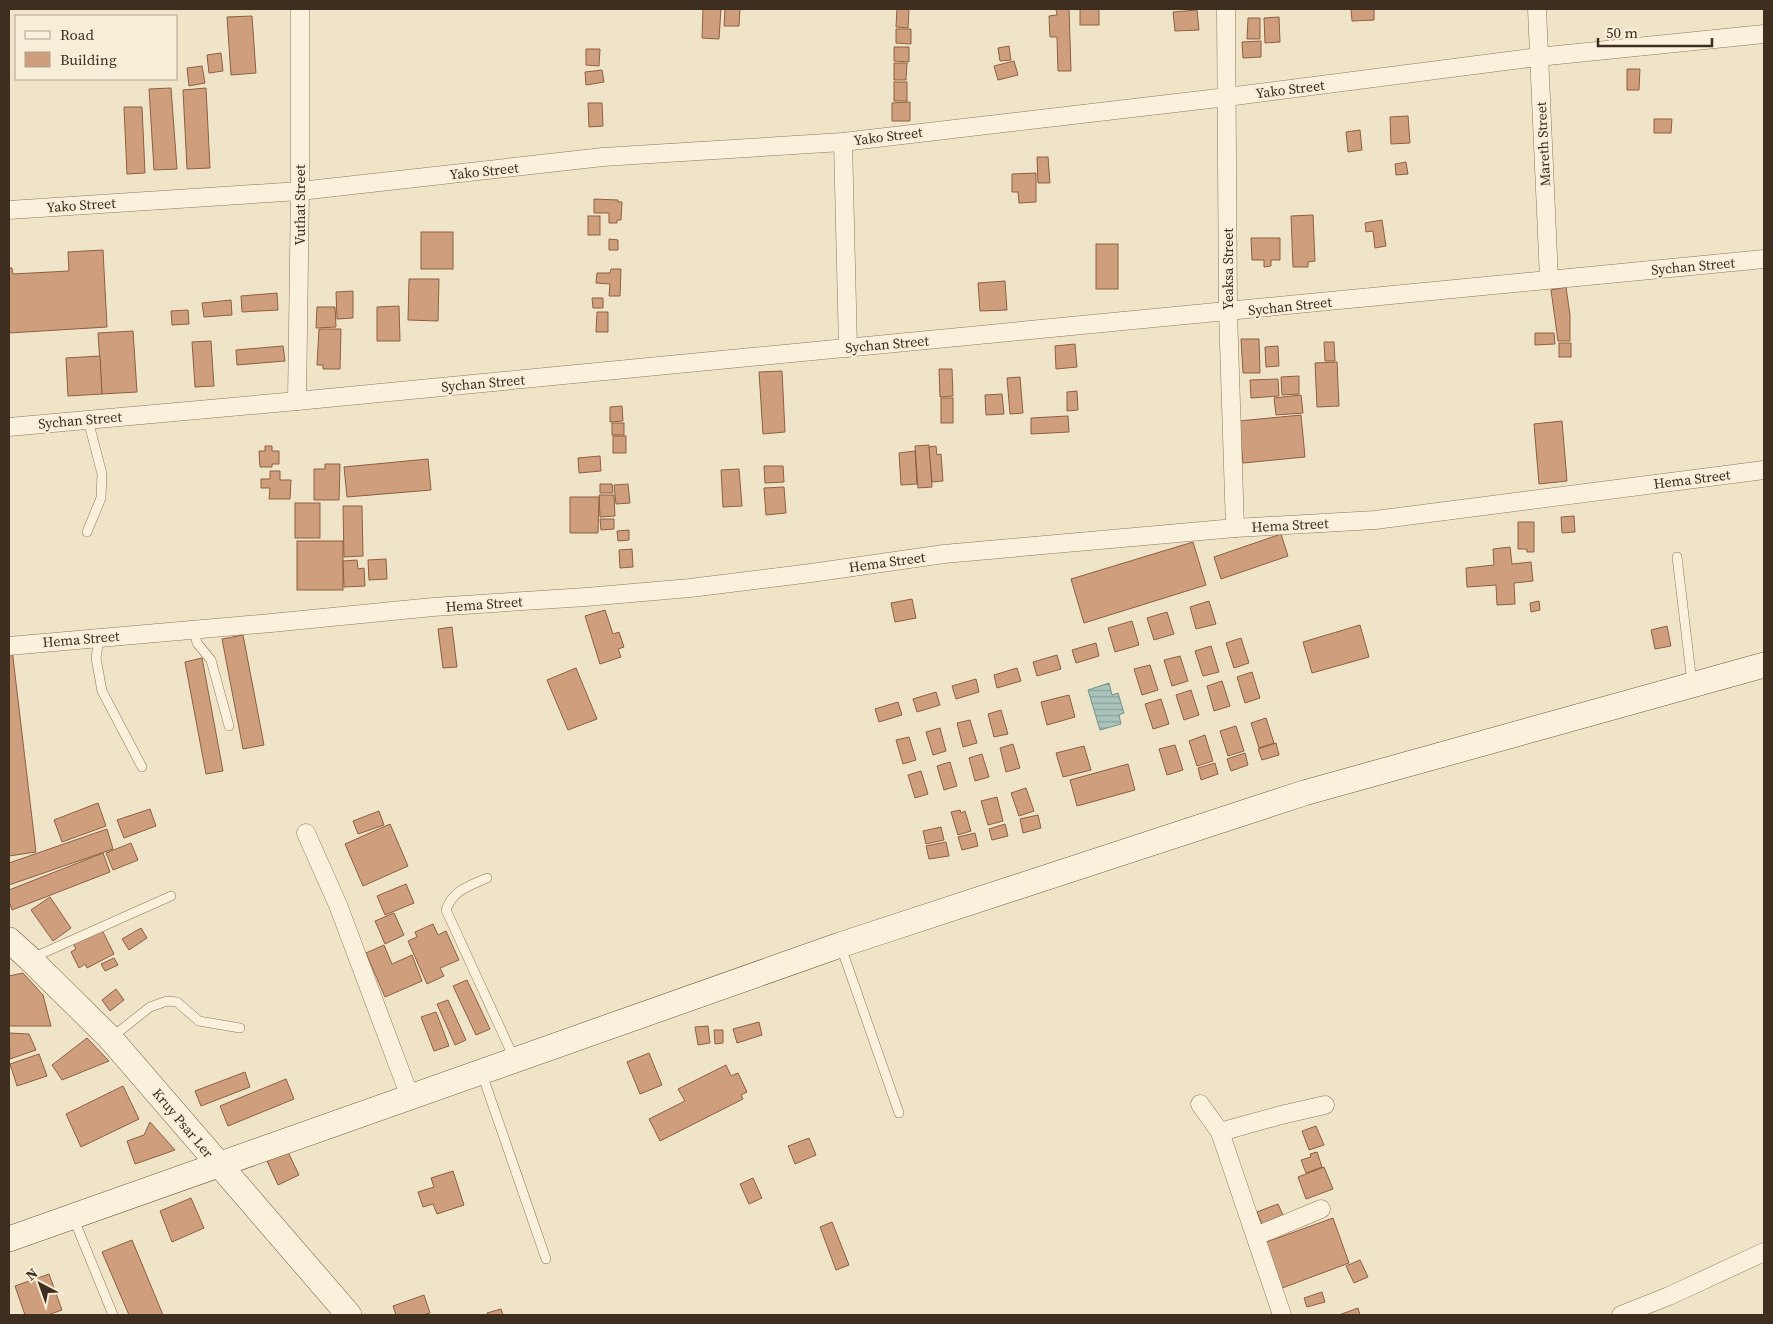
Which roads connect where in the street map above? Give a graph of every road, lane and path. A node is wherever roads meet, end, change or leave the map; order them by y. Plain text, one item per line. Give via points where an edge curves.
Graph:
1 (300, 9) edge
2 (1226, 9) edge
3 (1537, 9) edge
4 (1764, 34) edge
5 (1538, 57) junction
6 (1228, 97) junction
7 (843, 142) junction
8 (300, 191) junction
9 (9, 210) edge
10 (1764, 259) edge
11 (1549, 279) junction
12 (1228, 312) junction
13 (848, 348) junction
14 (297, 401) junction
15 (88, 420) junction
16 (9, 426) edge
17 (1764, 470) edge
18 (1236, 528) junction
19 (87, 532) dead end
20 (1676, 557) dead end
21 (194, 630) junction
22 (99, 638) junction
23 (9, 646) edge
24 (1764, 665) edge
25 (1692, 685) junction
26 (229, 726) dead end
27 (142, 767) dead end
28 (306, 833) dead end
29 (487, 878) dead end
30 (171, 896) dead end
31 (9, 940) edge
32 (840, 944) junction
33 (30, 959) junction
34 (240, 1028) dead end
35 (110, 1038) junction
36 (515, 1060) junction
37 (482, 1072) junction
38 (410, 1097) junction
39 (1200, 1104) dead end
40 (1325, 1105) dead end
41 (899, 1114) dead end
42 (1220, 1132) junction
43 (219, 1165) junction
44 (1321, 1209) dead end
45 (73, 1217) junction
46 (1256, 1236) junction
47 (9, 1239) edge
48 (1764, 1252) edge
49 (546, 1259) dead end
50 (113, 1315) edge
51 (349, 1315) edge
52 (1282, 1315) edge
53 (1622, 1315) edge

1 - 8 street, Vuthat Street
2 - 6 street, Yeaksa Street
3 - 5 street, Mareth Street
4 - 5 street, Yako Street
5 - 6 street, Yako Street
5 - 11 street, Mareth Street
6 - 7 street, Yako Street
6 - 12 street, Yeaksa Street
7 - 8 street, Yako Street via 603,157
7 - 13 street
8 - 9 street, Yako Street
8 - 14 street, Vuthat Street
10 - 11 street, Sychan Street
11 - 12 street, Sychan Street
12 - 13 street, Sychan Street
12 - 18 street, Yeaksa Street
13 - 14 street, Sychan Street
14 - 15 street, Sychan Street
15 - 16 street, Sychan Street
15 - 19 lane via 102,474 100,498
17 - 18 street, Hema Street via 1375,520
18 - 21 street, Hema Street via 944,554 690,588 433,607
20 - 25 lane
21 - 22 street, Hema Street
21 - 26 lane via 197,643 214,667
22 - 23 street, Hema Street
22 - 27 lane via 96,658 102,691
24 - 25 street
25 - 32 street via 1304,793
28 - 38 street via 338,905
29 - 36 lane via 459,891 446,910
30 - 33 lane
31 - 33 street, Kruy Psar Ler
32 - 36 street
32 - 41 lane
33 - 35 street, Kruy Psar Ler
34 - 35 lane via 199,1021 177,1002 168,1001 150,1006
35 - 43 street, Kruy Psar Ler
36 - 37 street
37 - 38 street
37 - 49 lane
38 - 43 street
39 - 42 street
40 - 42 street
42 - 46 street
43 - 45 street
43 - 51 street, Kruy Psar Ler
44 - 46 street
45 - 47 street
45 - 50 lane
46 - 52 street
48 - 53 street

